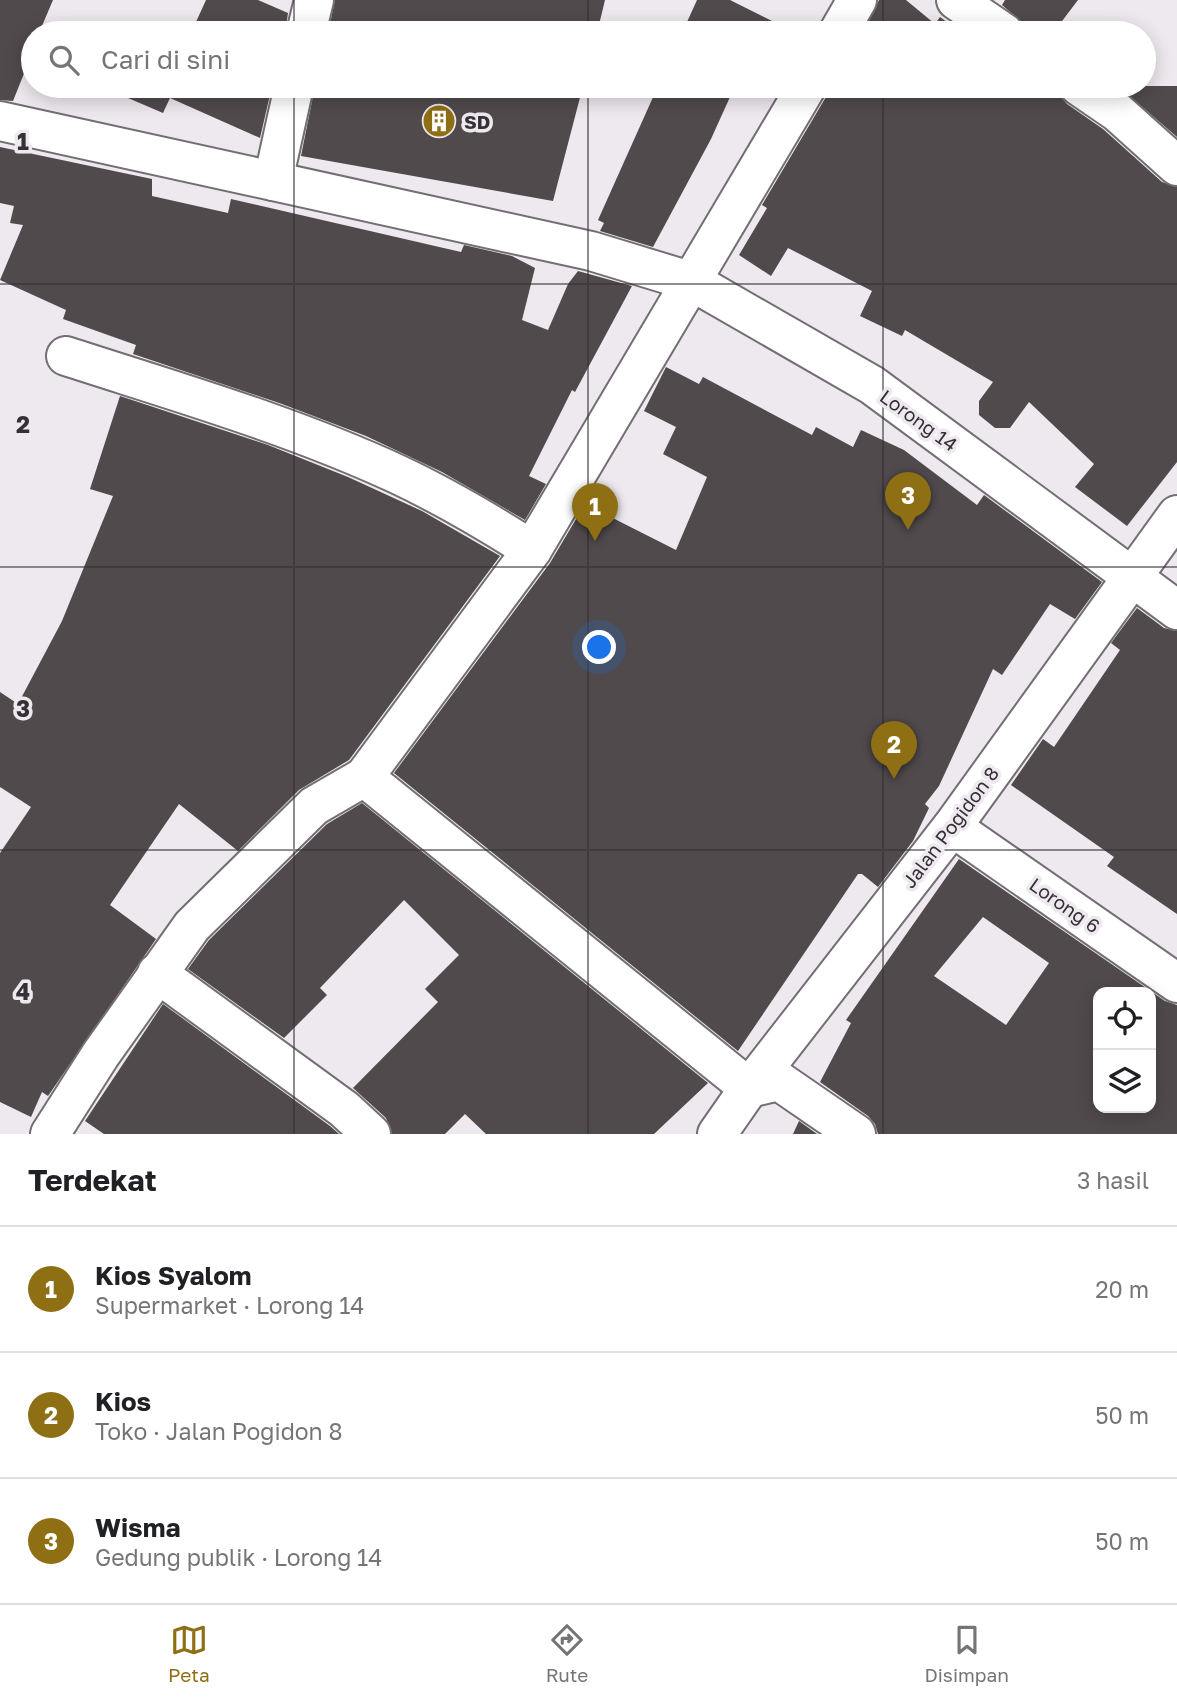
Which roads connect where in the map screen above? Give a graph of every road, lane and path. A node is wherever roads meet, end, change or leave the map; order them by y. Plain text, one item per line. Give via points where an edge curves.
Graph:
1 (313, 0) edge
2 (857, 0) edge
3 (956, 0) edge
4 (309, 21) edge
5 (845, 21) edge
6 (987, 21) edge
7 (291, 98) edge
8 (800, 98) edge
9 (1097, 98) edge
10 (0, 121) edge
11 (1177, 166) edge
12 (273, 181) junction
13 (693, 282) junction
14 (66, 356) dead end
15 (1177, 515) edge
16 (532, 550) junction
17 (1133, 578) junction
18 (1177, 610) edge
19 (364, 777) junction
20 (952, 827) junction
21 (157, 973) junction
22 (1177, 983) edge
23 (749, 1088) junction
24 (50, 1134) edge
25 (372, 1134) edge
26 (717, 1134) edge
27 (856, 1134) edge

1 - 4 street
2 - 5 street
3 - 6 street
7 - 12 street
8 - 13 street
9 - 11 street
10 - 12 street, Lorong 14
12 - 13 street, Lorong 14 via 591,251
13 - 16 street
13 - 17 street, Lorong 14 via 872,385
14 - 16 street via 254,417 396,474
15 - 17 street, Jalan Pogidon 8
16 - 19 street
17 - 18 street, Lorong 14
17 - 20 street, Jalan Pogidon 8
19 - 21 street via 314,806 192,926
19 - 23 street
20 - 22 street, Lorong 6
20 - 23 street, Jalan Pogidon 8
21 - 24 street
21 - 25 street
23 - 26 street, Jalan Pogidon 8
23 - 27 street via 779,1081

